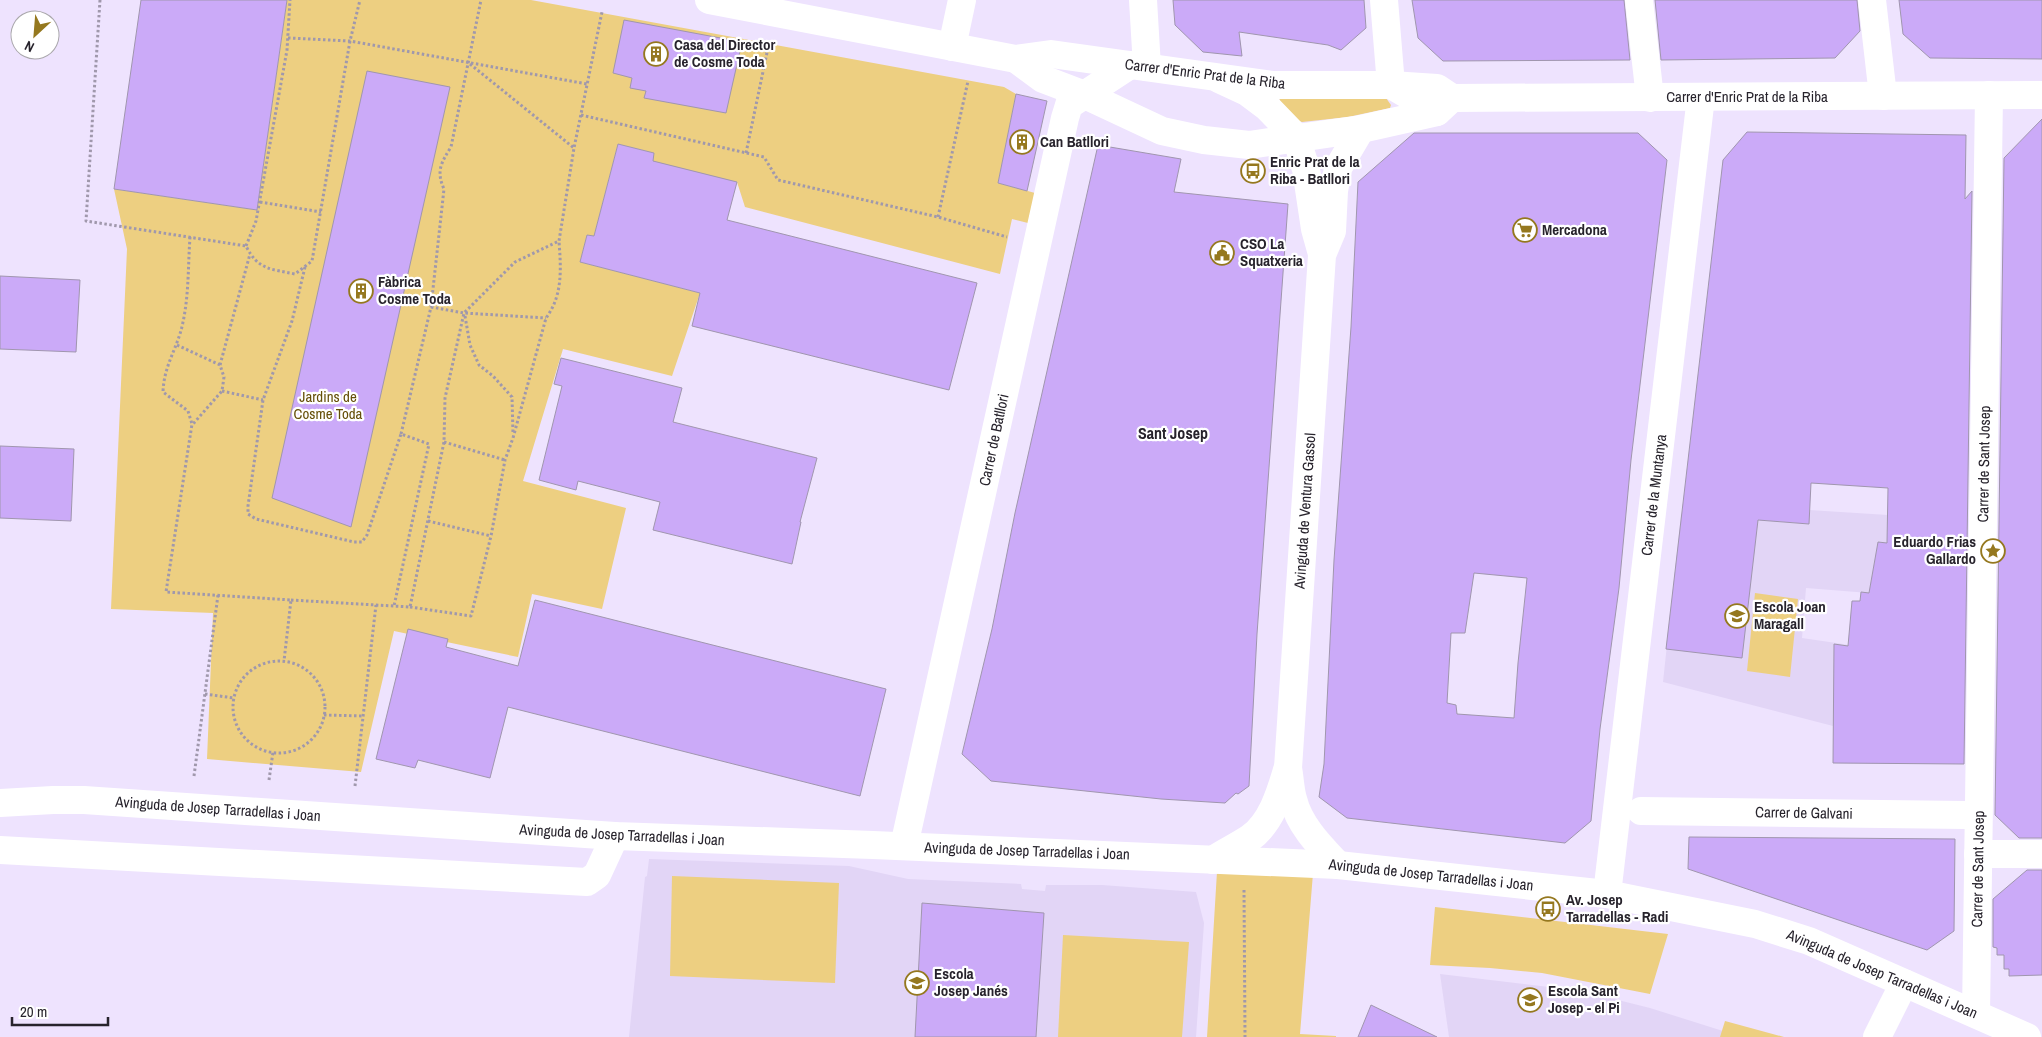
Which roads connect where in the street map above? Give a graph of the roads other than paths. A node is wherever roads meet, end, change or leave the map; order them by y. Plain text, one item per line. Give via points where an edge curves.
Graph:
1 (709, 0) edge
2 (962, 0) edge
3 (1144, 0) edge
4 (1384, 0) edge
5 (1639, 0) edge
6 (1872, 0) edge
7 (952, 47) junction
8 (1016, 59) junction
9 (1139, 66) junction
10 (1212, 76) junction
11 (1391, 85) junction
12 (1085, 95) junction
13 (1988, 95) junction
14 (2042, 95) edge
15 (1883, 96) junction
16 (1701, 97) junction
17 (1650, 98) junction
18 (1444, 105) junction
19 (1361, 129) junction
20 (1296, 137) junction
21 (1322, 255) junction
22 (1288, 768) junction
23 (0, 803) edge
24 (1641, 811) dead end
25 (1966, 815) dead end
26 (615, 836) junction
27 (904, 846) junction
28 (0, 850) edge
29 (1978, 854) junction
30 (2042, 854) edge
31 (1213, 860) junction
32 (1338, 865) junction
33 (1607, 894) junction
34 (1904, 984) junction
35 (1976, 1014) junction
36 (1877, 1037) edge
37 (2027, 1037) edge

1 - 7 street, Carrer d'Enric Prat de la Riba
2 - 7 street
3 - 9 street
4 - 11 street
5 - 17 street
6 - 15 street
7 - 8 street, Carrer d'Enric Prat de la Riba
8 - 9 street, Carrer d'Enric Prat de la Riba via 1051,54
8 - 12 street, Carrer d'Enric Prat de la Riba via 1043,79
9 - 10 street, Carrer d'Enric Prat de la Riba
9 - 12 street, Carrer de Batllori
10 - 11 street, Carrer d'Enric Prat de la Riba via 1273,85
10 - 20 street, Avinguda de Ventura Gassol via 1247,92
11 - 18 street, Carrer d'Enric Prat de la Riba via 1437,88
12 - 20 street, Carrer d'Enric Prat de la Riba via 1162,131 1196,138 1249,145
12 - 27 street, Carrer de Batllori via 1070,105 1065,118
13 - 14 street, Carrer d'Enric Prat de la Riba
13 - 15 street, Carrer d'Enric Prat de la Riba
13 - 29 street, Carrer de Sant Josep
15 - 16 street, Carrer d'Enric Prat de la Riba
16 - 17 street, Carrer d'Enric Prat de la Riba
16 - 33 street, Carrer de la Muntanya
17 - 18 street, Carrer d'Enric Prat de la Riba
18 - 19 street, Carrer d'Enric Prat de la Riba
19 - 20 street, Carrer d'Enric Prat de la Riba
19 - 21 street, Avinguda de Ventura Gassol via 1338,168 1332,231
20 - 21 street, Avinguda de Ventura Gassol via 1306,169
21 - 22 street, Avinguda de Ventura Gassol
22 - 31 street, Avinguda de Ventura Gassol via 1279,797 1264,822 1252,836
22 - 32 street, Avinguda de Ventura Gassol via 1293,801 1302,821
23 - 26 street, Avinguda de Josep Tarradellas i Joan via 84,800
24 - 25 street, Carrer de Galvani
26 - 27 street, Avinguda de Josep Tarradellas i Joan
26 - 28 street via 597,875 587,882
27 - 31 street, Avinguda de Josep Tarradellas i Joan
29 - 30 street
29 - 35 street, Carrer de Sant Josep
31 - 32 street, Avinguda de Josep Tarradellas i Joan
32 - 33 street, Avinguda de Josep Tarradellas i Joan
33 - 34 street, Avinguda de Josep Tarradellas i Joan via 1755,924 1809,941
34 - 35 street, Avinguda de Josep Tarradellas i Joan
34 - 36 street
35 - 37 street, Avinguda de Josep Tarradellas i Joan

